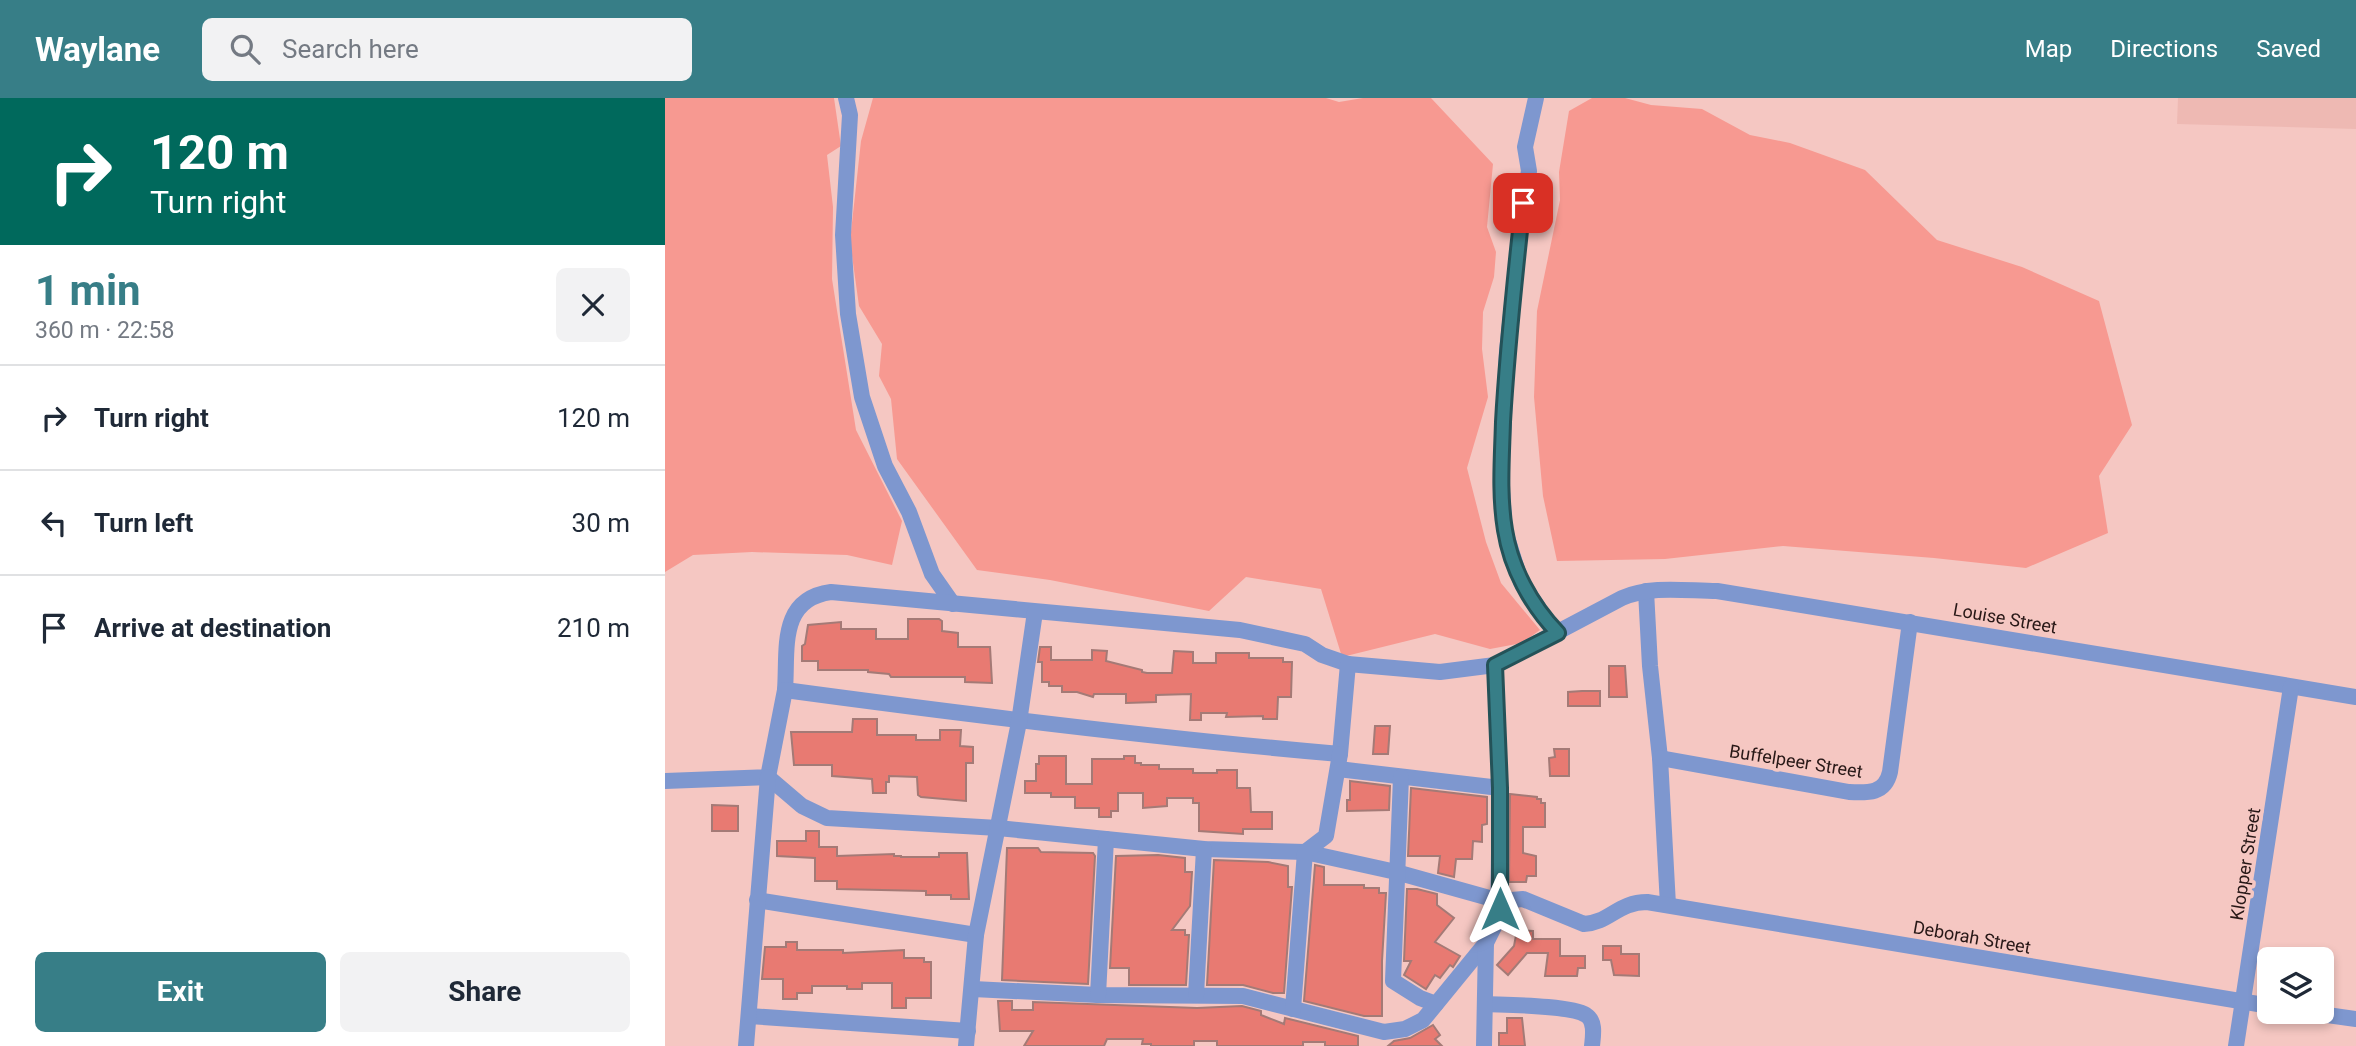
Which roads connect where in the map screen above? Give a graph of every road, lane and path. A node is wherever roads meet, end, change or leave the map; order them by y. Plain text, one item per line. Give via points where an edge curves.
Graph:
1 (846, 98) edge
2 (1536, 98) edge
3 (1646, 591) junction
4 (953, 604) junction
5 (1035, 612) junction
6 (1910, 622) junction
7 (1558, 633) junction
8 (1348, 664) junction
9 (1495, 665) junction
10 (2291, 687) junction
11 (785, 690) junction
12 (2356, 697) edge
13 (1019, 722) junction
14 (1660, 758) junction
15 (1339, 762) junction
16 (768, 778) junction
17 (1401, 778) junction
18 (665, 781) edge
19 (1500, 788) junction
20 (998, 828) junction
21 (1106, 839) junction
22 (1204, 849) junction
23 (1305, 852) junction
24 (1397, 872) junction
25 (757, 900) junction
26 (1500, 901) junction
27 (1668, 905) junction
28 (976, 935) junction
29 (1486, 943) junction
30 (973, 989) junction
31 (1098, 995) junction
32 (1196, 995) junction
33 (2243, 1002) junction
34 (1485, 1003) junction
35 (1436, 1004) junction
36 (2257, 1004) edge
37 (1293, 1009) junction
38 (749, 1016) junction
39 (2334, 1016) edge
40 (2356, 1019) edge
41 (967, 1039) edge
42 (746, 1046) edge
43 (1484, 1046) edge
44 (1592, 1046) edge
45 (2236, 1046) edge

1 - 4 street via 850,115 843,235 848,314 862,397 885,466 909,512 932,574
2 - 7 street via 1525,147 1529,171 1507,351 1501,478 1505,530 1521,582
3 - 6 street, Louise Street via 1717,591
3 - 7 street, Louise Street via 1622,598
3 - 14 street
4 - 5 street, Louise Street
4 - 11 street, Louise Street via 818,594 796,609 790,621
5 - 8 street, Louise Street via 1240,629 1305,644 1322,656
5 - 13 street
6 - 10 street, Louise Street
6 - 14 street, Buffelpeer Street via 1890,772 1881,789 1849,792
7 - 9 street, Louise Street
8 - 9 street, Louise Street via 1440,672
8 - 15 street
9 - 19 street
10 - 12 street, Louise Street
10 - 33 street, Klopper Street
11 - 13 street
11 - 16 street, Louise Street
13 - 15 street
13 - 20 street
14 - 27 street
15 - 17 street
15 - 23 street via 1326,836
16 - 18 street
16 - 20 street, Deborah Street via 801,806 827,818
16 - 25 street, Louise Street
17 - 19 street
17 - 24 street
19 - 26 street
20 - 21 street, Deborah Street
20 - 28 street
21 - 22 street, Deborah Street
21 - 31 street
22 - 23 street, Deborah Street
22 - 32 street
23 - 24 street, Deborah Street
23 - 37 street
24 - 26 street, Deborah Street
24 - 35 street via 1393,981
25 - 28 street
25 - 38 street, Louise Street
26 - 27 street, Deborah Street via 1523,899 1584,924 1594,924 1628,904
26 - 29 street via 1499,919
27 - 33 street, Deborah Street
28 - 30 street
29 - 34 street
29 - 35 street
30 - 31 street
30 - 41 street
31 - 32 street
32 - 37 street via 1243,996
33 - 36 street, Deborah Street
33 - 45 street, Klopper Street
34 - 43 street
34 - 44 street via 1586,1015 1592,1023
35 - 37 street via 1423,1020 1384,1032
38 - 41 street
38 - 42 street, Louise Street
39 - 40 street

